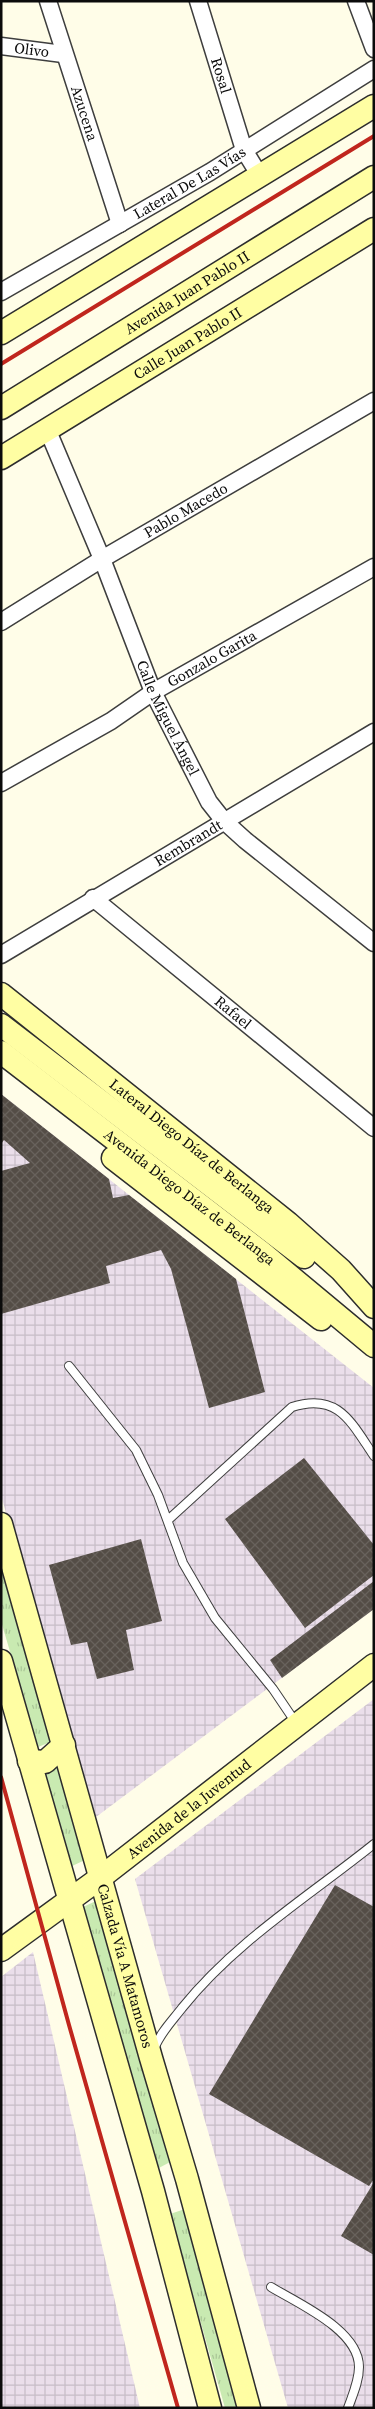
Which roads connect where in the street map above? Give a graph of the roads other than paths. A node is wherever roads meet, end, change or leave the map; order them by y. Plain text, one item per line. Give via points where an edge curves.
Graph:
1 (48, 1) edge
2 (198, 1) edge
3 (356, 1) edge
4 (1, 46) edge
5 (374, 49) edge
6 (63, 54) junction
7 (374, 69) edge
8 (374, 106) edge
9 (244, 150) junction
10 (260, 176) junction
11 (372, 178) edge
12 (120, 224) junction
13 (374, 229) edge
14 (1, 292) edge
15 (1, 334) edge
16 (374, 401) edge
17 (1, 408) edge
18 (48, 431) junction
19 (1, 458) edge
20 (102, 559) junction
21 (374, 567) edge
22 (1, 622) edge
23 (153, 692) junction
24 (374, 732) edge
25 (1, 784) edge
26 (224, 821) junction
27 (93, 898) junction
28 (374, 943) edge
29 (1, 955) edge
30 (1, 994) edge
31 (1, 1025) edge
32 (1, 1052) edge
33 (1, 1072) edge
34 (374, 1128) edge
35 (374, 1307) edge
36 (374, 1313) edge
37 (369, 1342) edge
38 (69, 1366) dead end
39 (374, 1456) edge
40 (168, 1520) junction
41 (1, 1524) edge
42 (1, 1661) edge
43 (369, 1672) edge
44 (297, 1725) junction
45 (64, 1745) junction
46 (29, 1761) junction
47 (374, 1844) edge
48 (100, 1878) junction
49 (68, 1900) junction
50 (1, 1950) edge
51 (151, 2058) junction
52 (121, 2082) junction
53 (187, 2179) junction
54 (152, 2191) junction
55 (271, 2287) dead end
56 (210, 2408) edge
57 (249, 2408) edge
58 (348, 2408) edge

1 - 6 street, Azucena
2 - 9 street, Rosal
3 - 5 street
4 - 6 street, Olivo
6 - 12 street, Azucena
7 - 9 street, Lateral De Las Vías
8 - 10 street
9 - 10 street, Rosal
9 - 12 street, Lateral De Las Vías
10 - 15 street
11 - 17 street, Avenida Juan Pablo II
12 - 14 street, Lateral De Las Vías
13 - 18 street, Calle Juan Pablo II
16 - 20 street, Pablo Macedo
18 - 19 street, Calle Juan Pablo II
18 - 20 street, Calle Miguel Ángel
20 - 22 street, Pablo Macedo
20 - 23 street, Calle Miguel Ángel
21 - 23 street, Gonzalo Garita
23 - 25 street, Gonzalo Garita via 111,721
23 - 26 street, Calle Miguel Ángel via 199,784
24 - 26 street, Rembrandt
26 - 27 street, Rembrandt
26 - 28 street, Calle Miguel Ángel
27 - 29 street, Rembrandt
27 - 34 street, Rafael
30 - 35 street, Lateral Diego Díaz de Berlanga via 288,1223 341,1270
31 - 36 street, Avenida Diego Díaz de Berlanga
32 - 37 street, Avenida Diego Díaz de Berlanga via 261,1252
33 - 37 street via 311,1313
38 - 40 lane via 136,1450
39 - 40 lane via 351,1421 323,1402 308,1402 292,1407
40 - 44 lane via 183,1562 216,1618 273,1689
41 - 45 street, Calzada Vía A Matamoros
42 - 46 street
43 - 44 street, Avenida de la Juventud
44 - 48 street, Avenida de la Juventud
45 - 46 street via 46,1762
45 - 48 street, Calzada Vía A Matamoros
46 - 49 street
47 - 51 lane via 218,1966 159,2037
48 - 49 street, Avenida de la Juventud
48 - 51 street, Calzada Vía A Matamoros
49 - 50 street, Avenida de la Juventud
49 - 52 street
51 - 52 street via 141,2078
51 - 53 street, Calzada Vía A Matamoros
52 - 54 street
53 - 54 street
53 - 57 street, Calzada Vía A Matamoros
54 - 56 street
55 - 58 lane via 340,2330 352,2342 359,2366 357,2384

